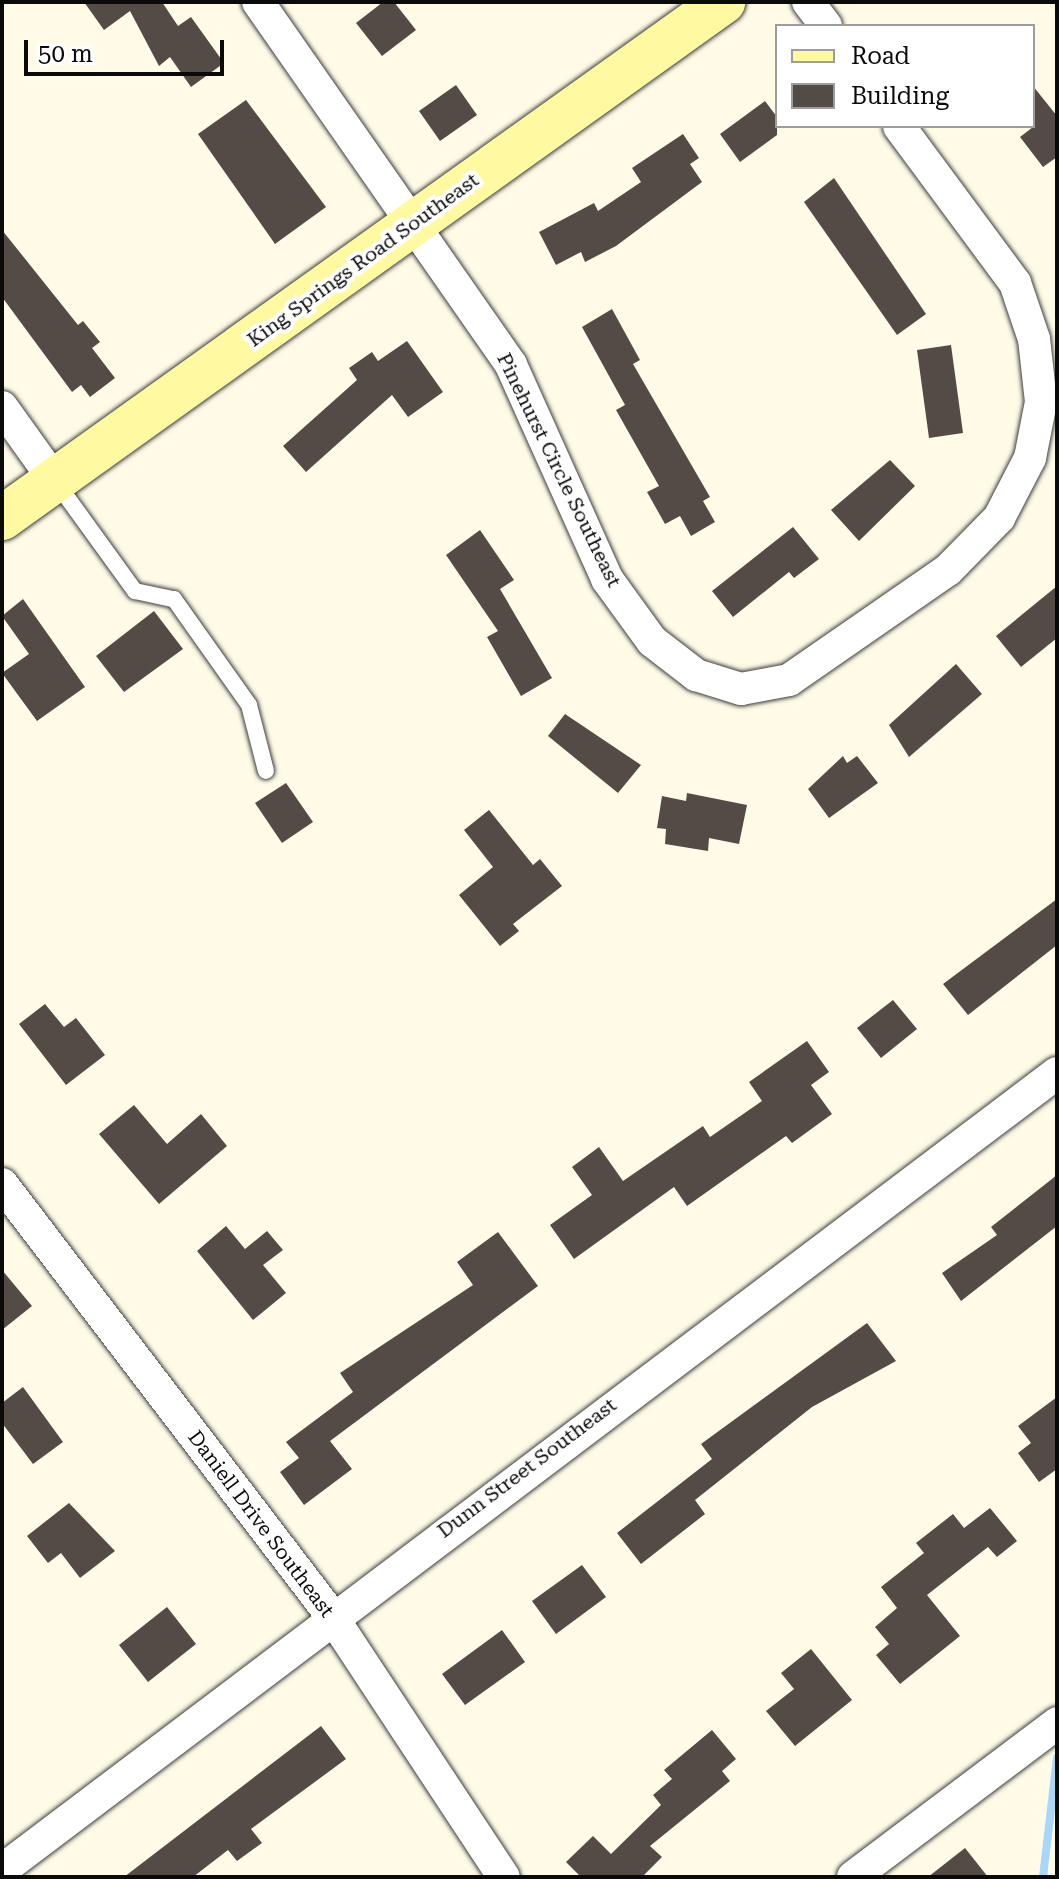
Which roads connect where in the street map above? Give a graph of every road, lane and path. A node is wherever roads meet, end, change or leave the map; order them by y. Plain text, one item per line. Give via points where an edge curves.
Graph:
1 (258, 2) edge
2 (723, 2) edge
3 (808, 2) edge
4 (824, 24) edge
5 (900, 128) edge
6 (414, 223) junction
7 (2, 407) edge
8 (55, 481) junction
9 (2, 518) edge
10 (266, 771) dead end
11 (1057, 1073) edge
12 (2, 1184) edge
13 (331, 1615) junction
14 (1057, 1723) edge
15 (2, 1870) edge
16 (504, 1877) edge
17 (853, 1877) edge

1 - 6 street, Pinehurst Circle Southeast
2 - 6 street, King Springs Road Southeast
3 - 4 street
5 - 6 street, Pinehurst Circle Southeast via 1015,283 1034,339 1041,402 1030,458 999,518 948,570 789,680 741,689 696,675 652,641 607,579 511,365
6 - 8 street, King Springs Road Southeast
7 - 8 street
8 - 9 street, King Springs Road Southeast
8 - 10 lane via 135,591 174,599 249,705
11 - 13 street, Dunn Street Southeast
12 - 13 street, Daniell Drive Southeast
13 - 15 street, Dunn Street Southeast
13 - 16 street, Daniell Drive Southeast
14 - 17 street

